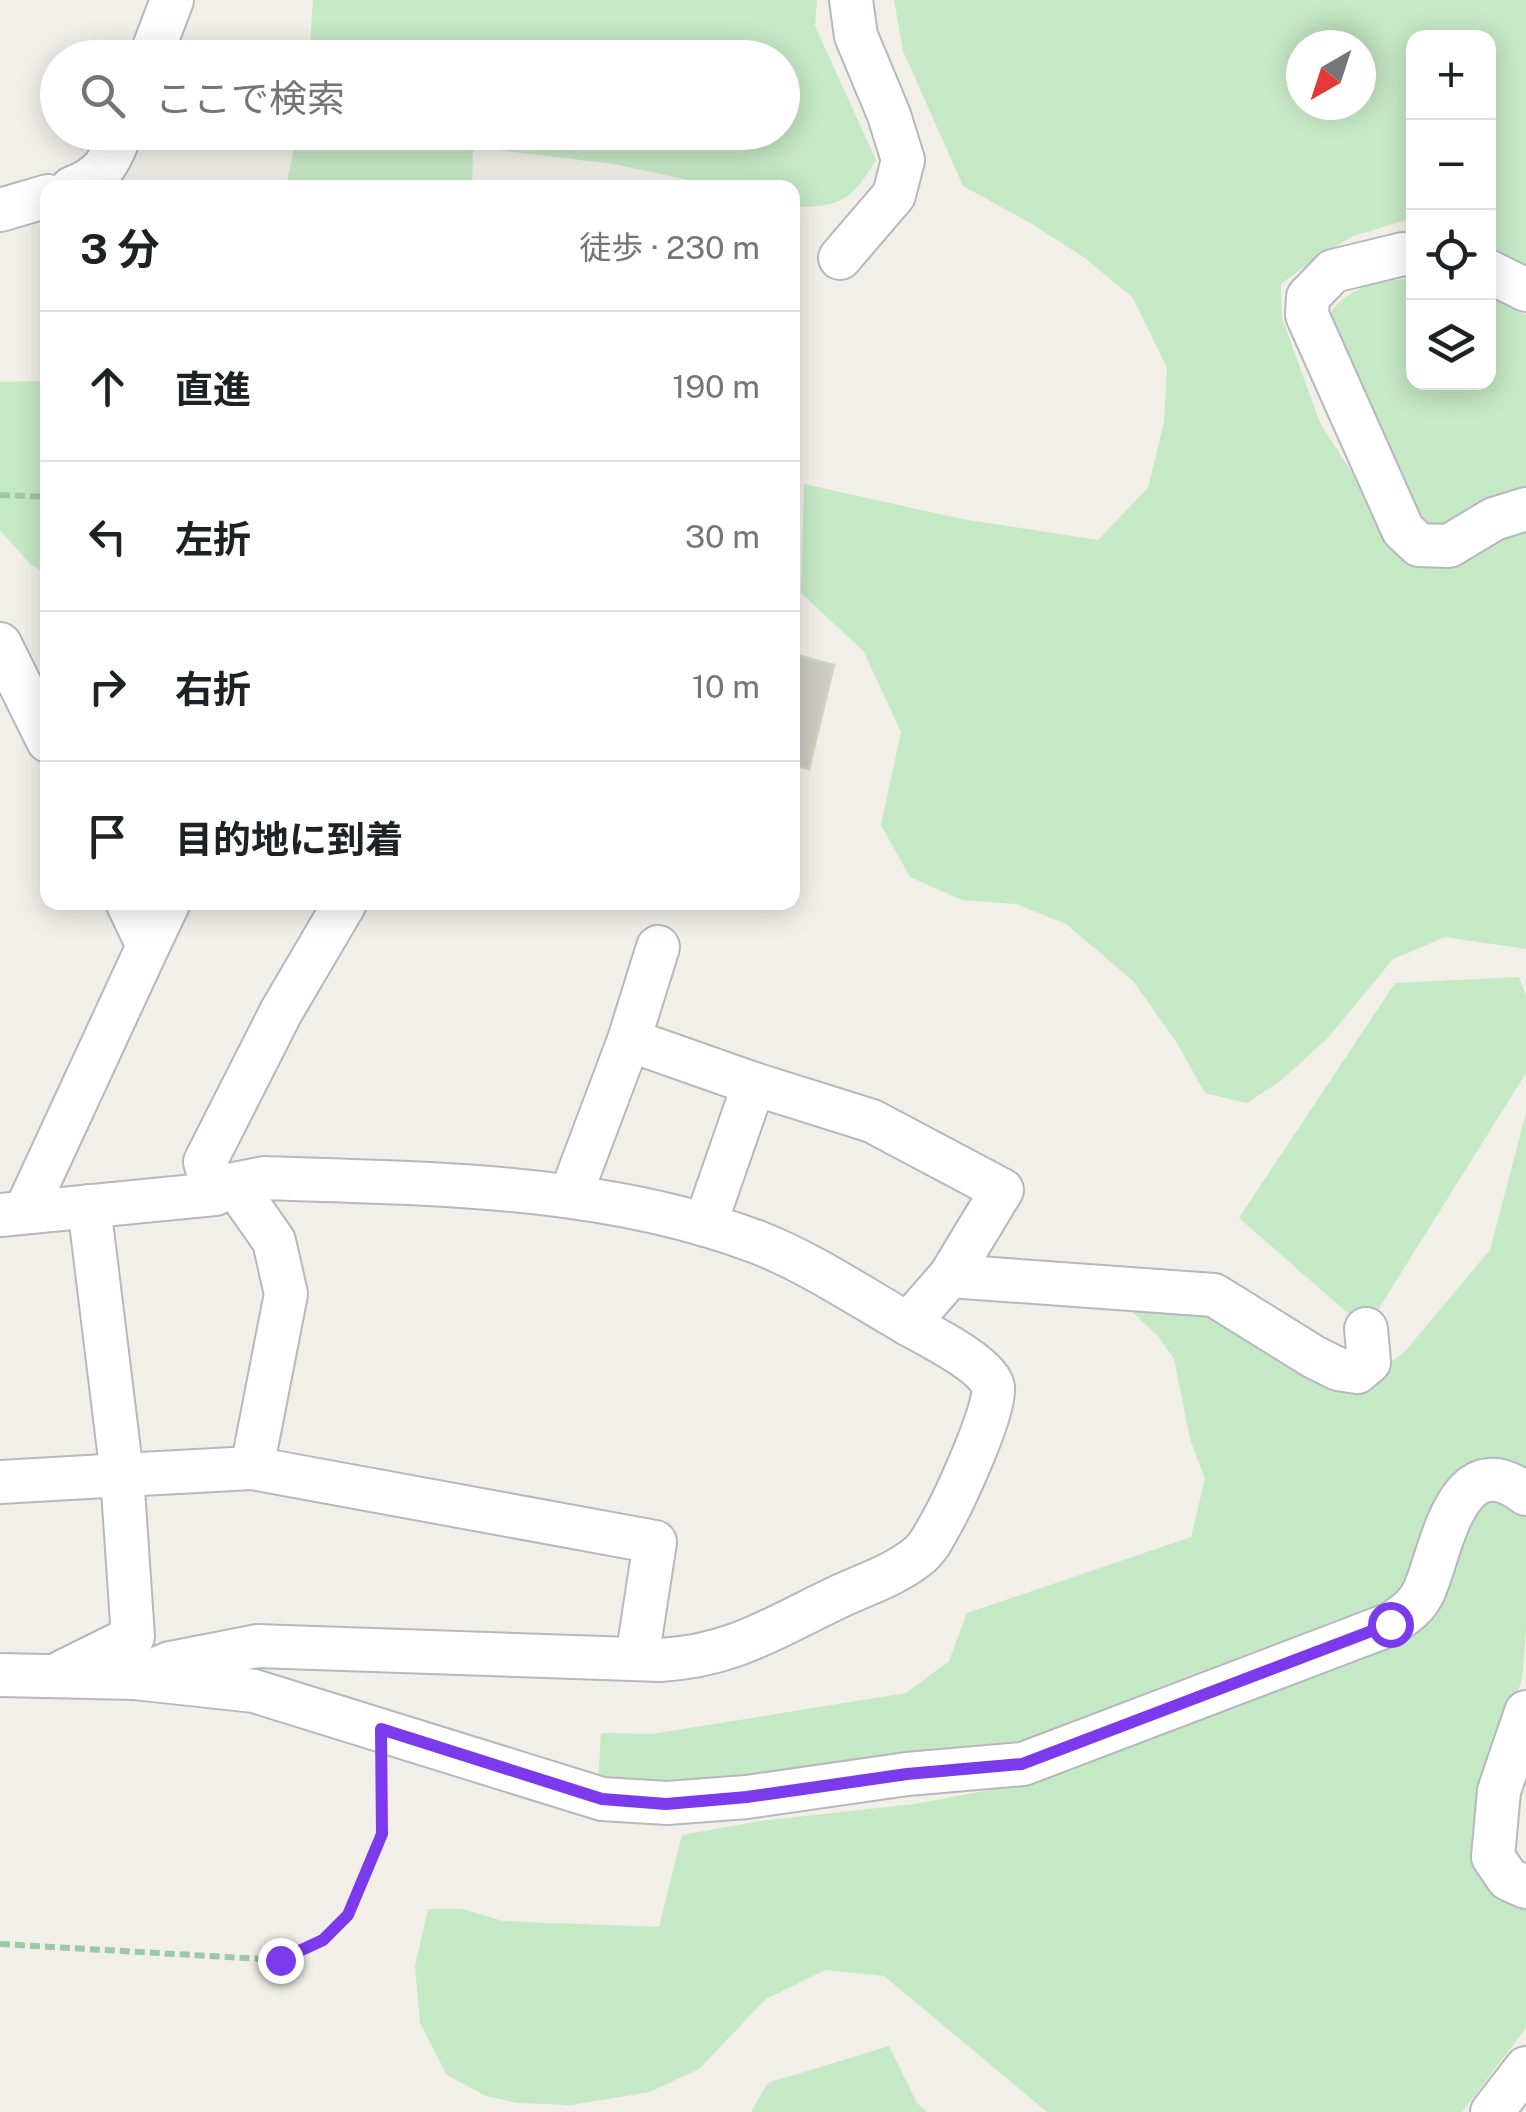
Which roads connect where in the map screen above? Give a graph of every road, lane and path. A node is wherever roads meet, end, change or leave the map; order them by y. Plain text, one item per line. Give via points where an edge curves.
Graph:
1 (172, 0) edge
2 (851, 0) edge
3 (157, 40) edge
4 (114, 150) edge
5 (89, 180) edge
6 (40, 198) edge
7 (0, 210) edge
8 (1406, 254) edge
9 (840, 258) dead end
10 (1496, 275) edge
11 (1526, 290) edge
12 (0, 495) edge
13 (40, 497) edge
14 (1526, 509) edge
15 (0, 644) edge
16 (40, 725) edge
17 (131, 910) edge
18 (165, 910) edge
19 (340, 910) edge
20 (148, 946) junction
21 (658, 948) dead end
22 (629, 1040) junction
23 (754, 1084) junction
24 (224, 1189) junction
25 (571, 1194) junction
26 (89, 1206) junction
27 (13, 1214) edge
28 (705, 1226) junction
29 (950, 1276) junction
30 (908, 1324) junction
31 (1366, 1330) dead end
32 (252, 1468) junction
33 (122, 1475) junction
34 (0, 1482) edge
35 (1526, 1494) edge
36 (637, 1659) junction
37 (0, 1676) edge
38 (53, 1677) junction
39 (135, 1678) junction
40 (1526, 1712) edge
41 (381, 1729) junction
42 (1526, 1888) edge
43 (0, 1944) edge
44 (1526, 2068) edge
45 (1492, 2112) edge

1 - 3 street
2 - 9 street via 856,36 903,160 894,195
4 - 5 street via 108,165
6 - 7 street
8 - 14 street via 1333,272 1314,287 1307,315 1403,530 1419,545 1449,546
10 - 11 street
12 - 13 path
15 - 16 street
17 - 20 street
18 - 20 street
19 - 24 street via 205,1162
20 - 27 street
21 - 22 street
22 - 23 street
22 - 25 street
23 - 28 street
23 - 29 street via 872,1121 1002,1190
24 - 25 street via 264,1178
24 - 26 street
24 - 32 street via 274,1241 286,1294
25 - 28 street
26 - 27 street
26 - 33 street
28 - 30 street via 805,1264
29 - 30 street
29 - 31 street via 1214,1295 1338,1370 1357,1372 1368,1362
30 - 36 street via 960,1354 994,1390 990,1413 926,1548 893,1572 736,1647 687,1658
32 - 33 street
32 - 36 street via 655,1542
33 - 34 street
33 - 38 street via 133,1637
35 - 41 street via 1514,1485 1482,1482 1466,1494 1450,1514 1423,1594 1390,1624 1022,1764 666,1804 602,1799
36 - 39 street via 257,1646 170,1663
37 - 38 street
38 - 39 street
39 - 41 street via 254,1690
40 - 42 street via 1498,1790 1493,1858 1508,1879
41 - 43 path via 382,1834 348,1915 323,1940 280,1960
44 - 45 street

